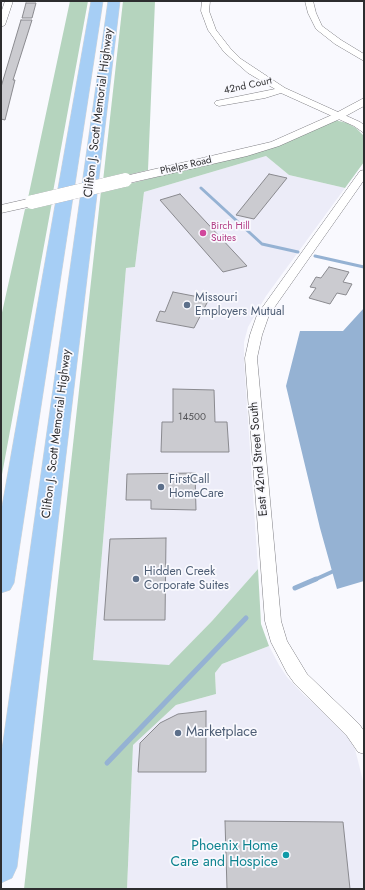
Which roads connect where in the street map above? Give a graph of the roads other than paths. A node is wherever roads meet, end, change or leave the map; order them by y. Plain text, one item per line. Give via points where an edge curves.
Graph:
1 (9, 1) edge
2 (97, 1) edge
3 (114, 1) edge
4 (206, 1) edge
5 (309, 1) edge
6 (2, 20) edge
7 (364, 58) edge
8 (282, 90) junction
9 (364, 101) edge
10 (219, 103) dead end
11 (338, 116) junction
12 (364, 130) edge
13 (364, 173) edge
14 (1, 209) edge
15 (1, 583) edge
16 (364, 746) edge
17 (1, 867) edge

1 - 6 street
2 - 15 highway, Clifton J. Scott Memorial Highway
3 - 17 highway, Clifton J. Scott Memorial Highway
4 - 8 street via 205,11 212,30 227,50 251,71
5 - 7 street via 319,27
8 - 10 street, 42nd Court
8 - 11 street
9 - 11 street, Phelps Road
11 - 12 street
11 - 14 street, Phelps Road, bridge via 275,144 247,152
13 - 16 street, East 42nd Street South via 263,316 251,358 273,621 279,642 301,680 353,730

